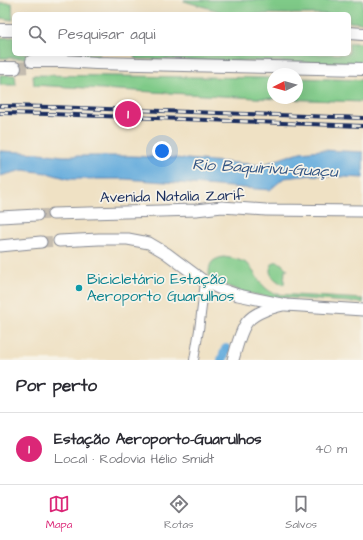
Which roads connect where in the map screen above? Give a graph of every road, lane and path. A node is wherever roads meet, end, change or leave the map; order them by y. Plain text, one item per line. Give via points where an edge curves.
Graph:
1 (0, 22) edge
2 (12, 26) edge
3 (12, 26) edge
4 (0, 30) edge
5 (351, 33) edge
6 (363, 34) edge
7 (0, 62) edge
8 (33, 64) tunnel mouth
9 (0, 68) edge
10 (363, 69) edge
11 (363, 211) edge
12 (53, 214) tunnel mouth
13 (37, 216) tunnel mouth
14 (0, 217) edge
15 (59, 241) tunnel mouth
16 (41, 242) tunnel mouth
17 (0, 246) edge
18 (205, 282) junction
19 (286, 305) junction
20 (363, 310) edge
21 (194, 360) edge
22 (232, 360) edge

1 - 2 main road
3 - 4 main road
5 - 6 main road
7 - 9 main road via 15,65
8 - 10 main road via 63,61
11 - 12 main road, Avenida Natalia Zarif via 222,207
13 - 14 main road
15 - 18 main road via 128,239 149,243
16 - 17 main road
18 - 19 main road via 238,295
18 - 21 street
19 - 20 main road
19 - 22 main road via 260,313 247,321

